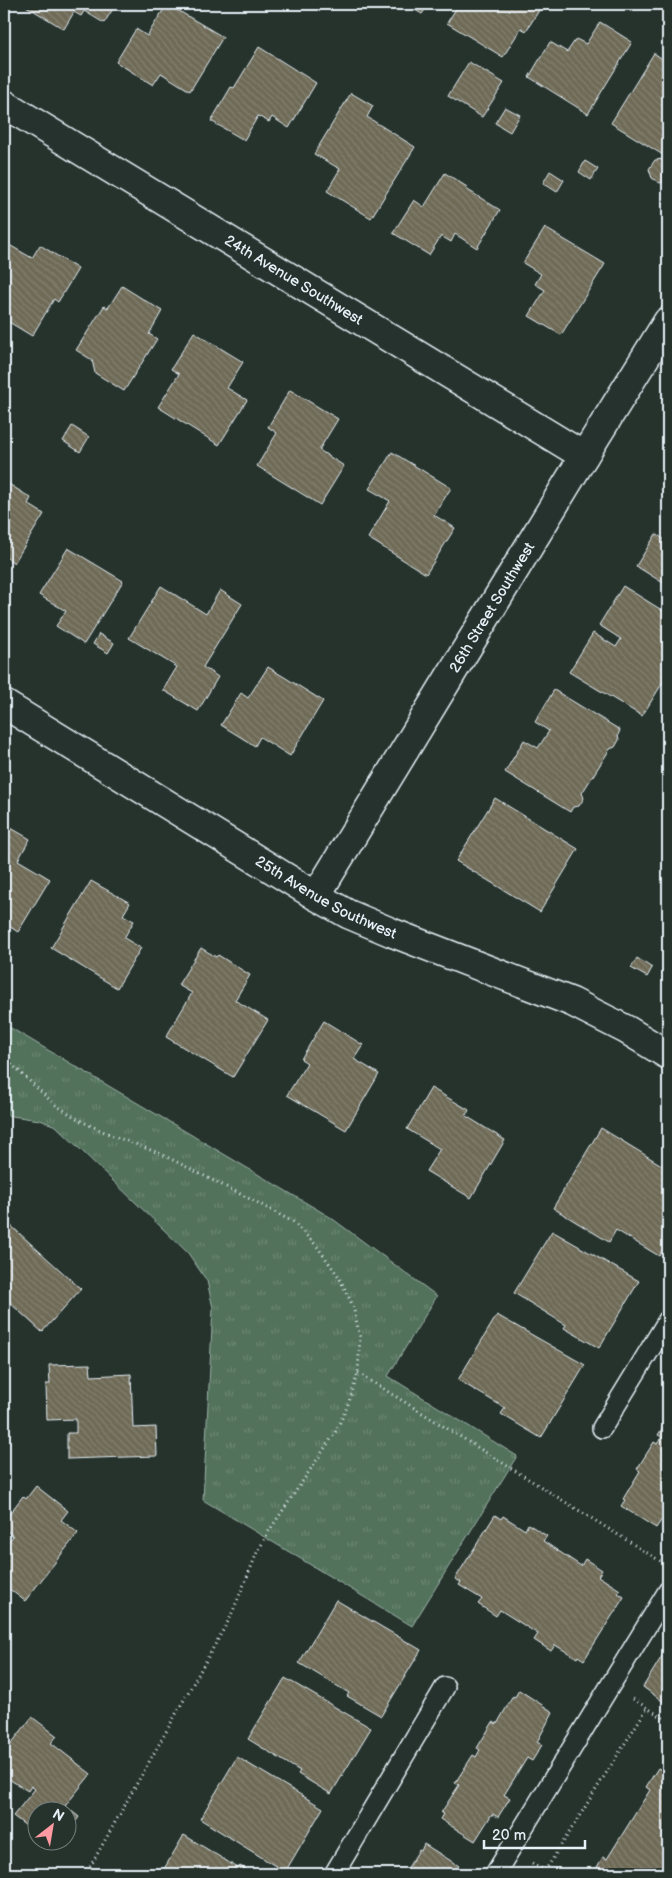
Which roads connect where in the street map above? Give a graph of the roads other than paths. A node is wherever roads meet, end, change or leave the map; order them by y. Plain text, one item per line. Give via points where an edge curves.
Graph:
1 (4, 104) edge
2 (668, 321) edge
3 (584, 456) junction
4 (4, 704) edge
5 (316, 896) junction
6 (668, 1055) edge
7 (668, 1320) edge
8 (602, 1428) dead end
9 (668, 1591) edge
10 (662, 1617) edge
11 (445, 1687) dead end
12 (334, 1874) edge
13 (495, 1874) edge

1 - 3 street, 24th Avenue Southwest
2 - 3 street, 26th Street Southwest
3 - 5 street, 26th Street Southwest
4 - 5 street, 25th Avenue Southwest
5 - 6 street, 25th Avenue Southwest via 393,934 572,1002
7 - 8 lane
9 - 10 lane
10 - 13 lane via 610,1686
11 - 12 lane

